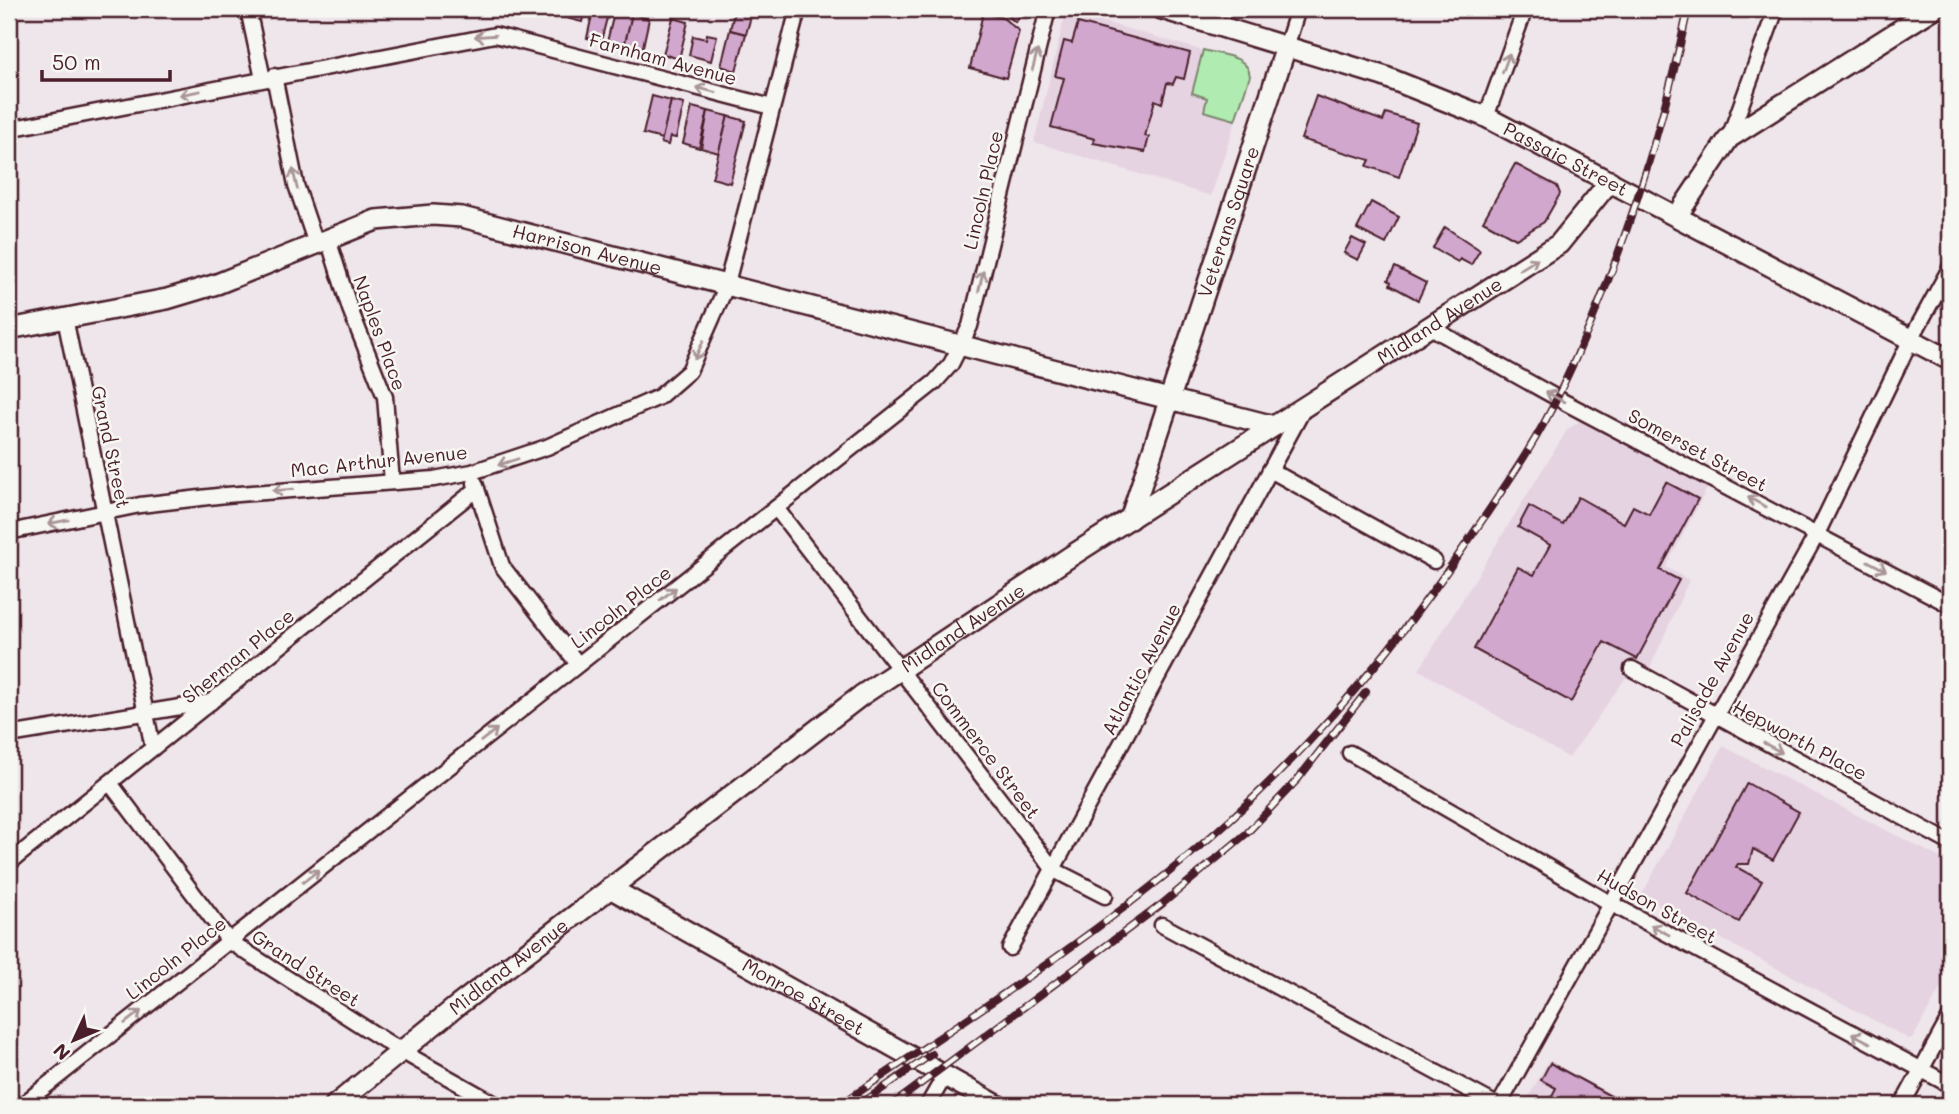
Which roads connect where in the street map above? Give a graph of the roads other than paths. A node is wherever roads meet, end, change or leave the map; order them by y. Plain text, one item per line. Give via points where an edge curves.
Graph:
1 (248, 9) edge
2 (798, 9) edge
3 (1048, 9) edge
4 (1162, 9) edge
5 (1298, 9) edge
6 (1525, 9) edge
7 (1776, 9) edge
8 (1933, 9) edge
9 (1287, 44) junction
10 (269, 78) junction
11 (772, 107) junction
12 (1486, 117) junction
13 (9, 129) edge
14 (1728, 138) junction
15 (1610, 181) junction
16 (1677, 216) junction
17 (322, 242) junction
18 (1950, 268) edge
19 (726, 287) junction
20 (65, 318) junction
21 (1430, 327) junction
22 (9, 329) edge
23 (1911, 339) junction
24 (962, 346) junction
25 (1950, 360) edge
26 (1168, 399) junction
27 (1305, 407) junction
28 (1274, 426) junction
29 (1270, 470) junction
30 (472, 472) junction
31 (391, 482) junction
32 (477, 489) junction
33 (776, 508) junction
34 (105, 512) junction
35 (1130, 519) junction
36 (9, 531) edge
37 (1817, 534) junction
38 (1434, 561) dead end
39 (1950, 605) edge
40 (578, 664) junction
41 (1632, 669) dead end
42 (900, 670) junction
43 (212, 701) junction
44 (146, 712) junction
45 (1713, 716) junction
46 (9, 735) edge
47 (153, 748) junction
48 (1350, 753) dead end
49 (110, 783) junction
50 (1950, 843) edge
51 (9, 863) edge
52 (1054, 870) junction
53 (610, 888) junction
54 (1105, 896) dead end
55 (1610, 903) junction
56 (1162, 925) dead end
57 (229, 941) junction
58 (1010, 948) dead end
59 (1950, 1017) edge
60 (401, 1051) junction
61 (1921, 1070) junction
62 (944, 1077) junction
63 (1950, 1085) edge
64 (22, 1105) edge
65 (335, 1105) edge
66 (497, 1105) edge
67 (928, 1105) edge
68 (997, 1105) edge
69 (1498, 1105) edge
70 (1902, 1105) edge

1 - 10 street, Naples Place
2 - 11 street, Mac Arthur Avenue
24 -> 3 street, Lincoln Place
4 - 9 street, Passaic Street
5 - 9 street
12 -> 6 street
7 - 14 street
8 - 14 street
9 - 12 street, Passaic Street
9 - 26 street, Veterans Square
11 -> 10 street, Farnham Avenue via 495,35
10 -> 13 street, Farnham Avenue
17 -> 10 street, Naples Place via 296,185
11 - 19 street, Mac Arthur Avenue
12 - 15 street, Passaic Street
14 - 16 street
15 - 16 street, Passaic Street
21 -> 15 street, Midland Avenue via 1559,244
16 - 23 street, Passaic Street
17 - 19 street, Harrison Avenue via 388,218 462,217
17 - 20 street, Harrison Avenue via 167,299
17 - 31 street, Naples Place via 385,397
18 - 23 street, Palisade Avenue
19 - 24 street, Harrison Avenue
19 -> 30 street, Mac Arthur Avenue via 689,370 659,397 547,447
20 - 22 street, Harrison Avenue
20 - 34 street, Grand Street
21 - 27 street, Midland Avenue
37 -> 21 street, Somerset Street
23 - 25 street, Passaic Street
23 - 37 street, Palisade Avenue
24 - 26 street, Harrison Avenue
24 - 33 street, Lincoln Place via 935,382
26 - 28 street
26 - 35 street, Veterans Square
27 - 28 street, Midland Avenue
27 - 29 street, Atlantic Avenue
28 - 35 street, Midland Avenue
29 - 38 street
29 - 52 street, Atlantic Avenue
30 - 31 street, Mac Arthur Avenue
30 - 32 street
31 -> 34 street, Mac Arthur Avenue via 226,495
32 - 40 street via 502,566
32 - 43 street, Sherman Place
40 -> 33 street, Lincoln Place
33 - 42 street, Commerce Street
34 -> 36 street, Mac Arthur Avenue
34 - 44 street, Grand Street
35 - 42 street, Midland Avenue
37 -> 39 street, Somerset Street
37 - 45 street, Palisade Avenue
57 -> 40 street, Lincoln Place
41 - 45 street, Hepworth Place
42 - 52 street, Commerce Street
42 - 53 street, Midland Avenue
43 - 44 street
43 - 47 street, Sherman Place
44 - 46 street
44 - 47 street, Grand Street
45 -> 50 street, Hepworth Place
45 - 55 street, Palisade Avenue
47 - 49 street, Sherman Place
48 - 55 street, Hudson Street
49 - 51 street, Sherman Place
49 - 57 street, Grand Street
52 - 54 street, Commerce Street
52 - 58 street, Atlantic Avenue
53 - 60 street, Midland Avenue
53 - 62 street, Monroe Street
61 -> 55 street, Hudson Street
55 - 69 street, Palisade Avenue
56 - 69 street
57 - 60 street, Grand Street
64 -> 57 street, Lincoln Place
59 - 61 street
60 - 65 street, Midland Avenue
60 - 66 street, Grand Street
61 - 63 street, Hudson Street
61 - 70 street
62 - 67 street
62 - 68 street, Monroe Street

